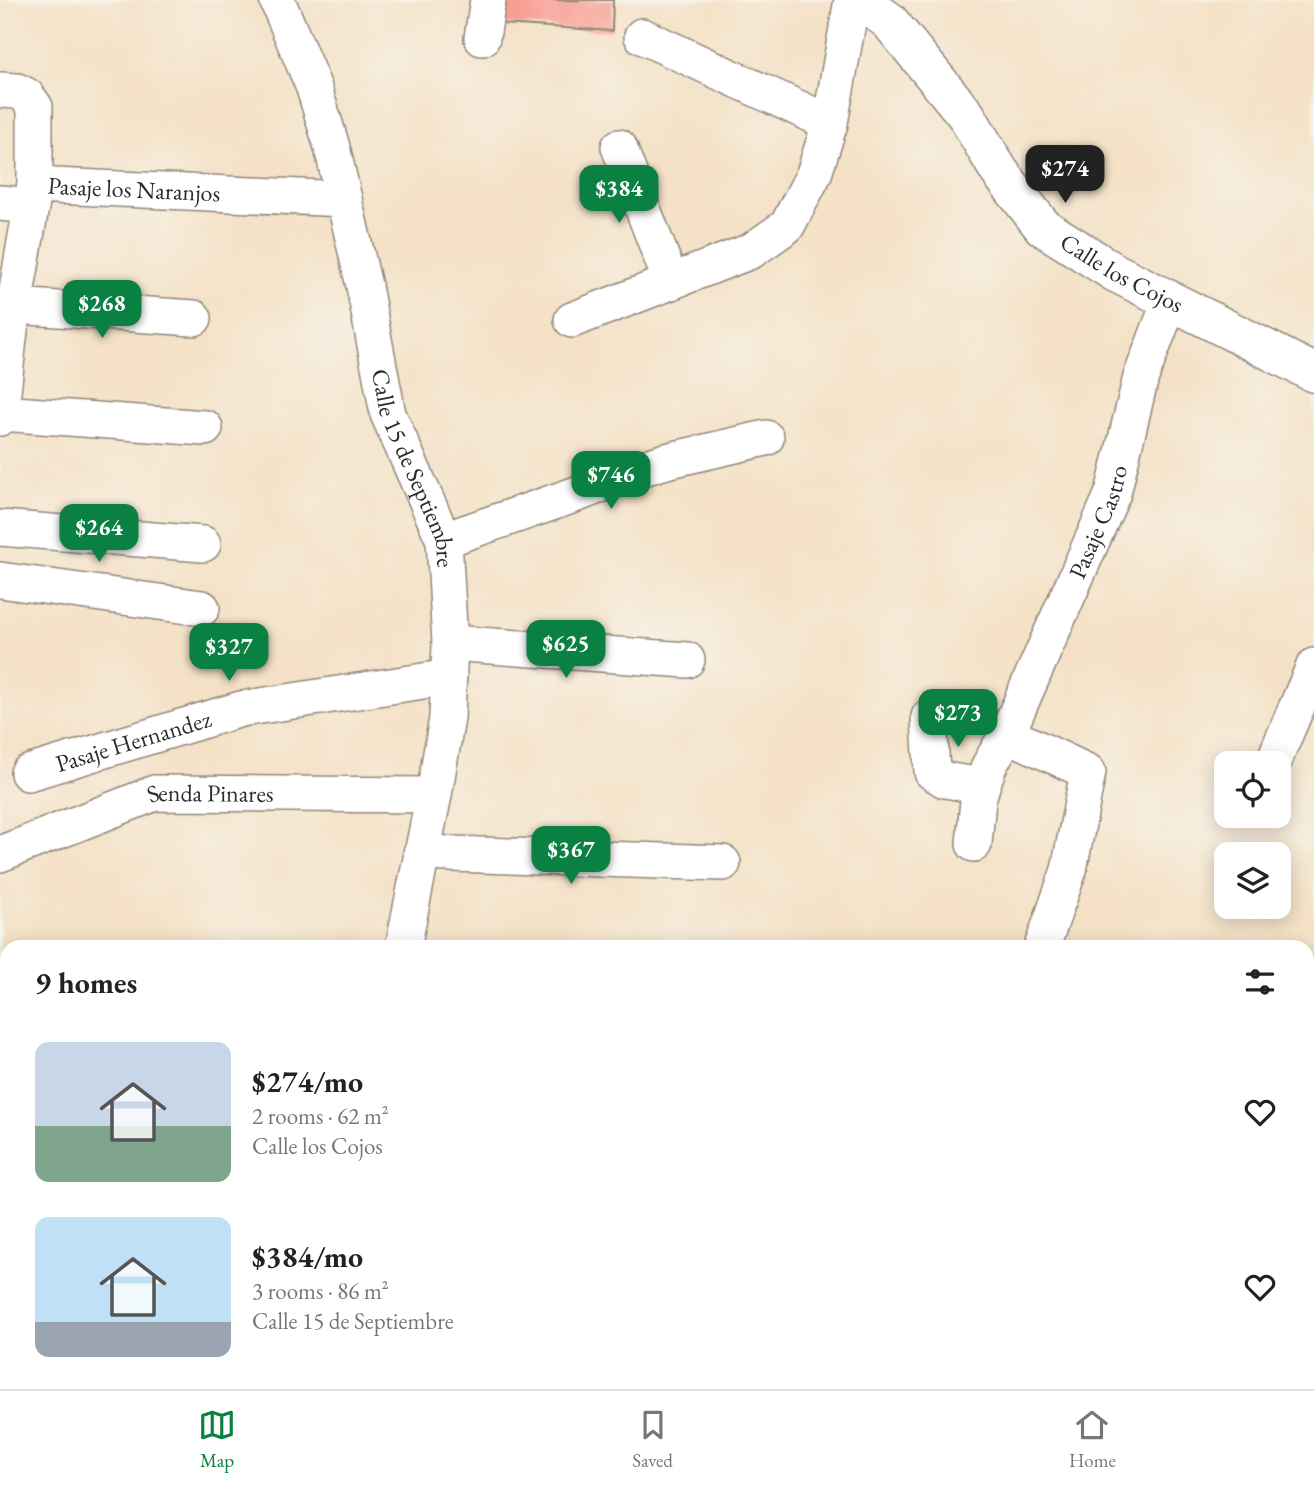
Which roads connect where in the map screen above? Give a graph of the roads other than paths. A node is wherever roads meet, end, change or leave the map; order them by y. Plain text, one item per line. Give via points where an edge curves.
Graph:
1 (277, 0) edge
2 (488, 0) edge
3 (852, 0) edge
4 (879, 7) edge
5 (642, 36) dead end
6 (482, 38) dead end
7 (0, 90) edge
8 (830, 123) junction
9 (619, 147) dead end
10 (22, 197) edge
11 (344, 199) junction
12 (671, 282) junction
13 (1170, 301) junction
14 (194, 318) dead end
15 (572, 320) dead end
16 (8, 322) edge
17 (1314, 373) edge
18 (1, 413) edge
19 (0, 418) edge
20 (205, 428) dead end
21 (766, 438) dead end
22 (0, 528) edge
23 (444, 540) junction
24 (203, 544) dead end
25 (0, 580) edge
26 (202, 608) dead end
27 (449, 660) junction
28 (687, 660) dead end
29 (1314, 666) edge
30 (929, 717) dead end
31 (1007, 734) junction
32 (1300, 735) edge
33 (1285, 751) edge
34 (28, 774) dead end
35 (982, 786) junction
36 (434, 795) junction
37 (974, 844) dead end
38 (421, 853) junction
39 (0, 854) edge
40 (723, 863) dead end
41 (404, 940) edge
42 (1044, 940) edge

1 - 11 street, Calle 15 de Septiembre via 314,88
2 - 6 street
3 - 8 street
4 - 13 street, Calle los Cojos via 966,115 999,171 1044,227
5 - 8 street
7 - 10 street via 17,91 35,107
8 - 12 street via 814,174 787,226 751,251
9 - 12 street
10 - 11 street, Pasaje los Naranjos via 81,187
10 - 16 street, Pasaje los Naranjos
11 - 23 street, Calle 15 de Septiembre via 388,414
12 - 15 street
13 - 17 street, Calle los Cojos
13 - 31 street, Pasaje Castro via 1141,377 1113,493
14 - 16 street
16 - 18 street, Pasaje los Naranjos
18 - 19 street, Pasaje los Naranjos
18 - 20 street
21 - 23 street via 666,461
22 - 24 street
23 - 27 street, Calle 15 de Septiembre
25 - 26 street
27 - 28 street, Pasaje Hernandez
27 - 34 street, Pasaje Hernandez via 241,709
27 - 36 street, Calle 15 de Septiembre via 447,718
29 - 32 street
30 - 35 street via 932,772 945,780
31 - 35 street, Pasaje Castro
31 - 42 street via 1088,772 1069,870
32 - 33 street
35 - 37 street, Pasaje Castro
36 - 38 street, Calle 15 de Septiembre
36 - 39 street, Senda Pinares via 155,793
38 - 40 street
38 - 41 street, Calle 15 de Septiembre

